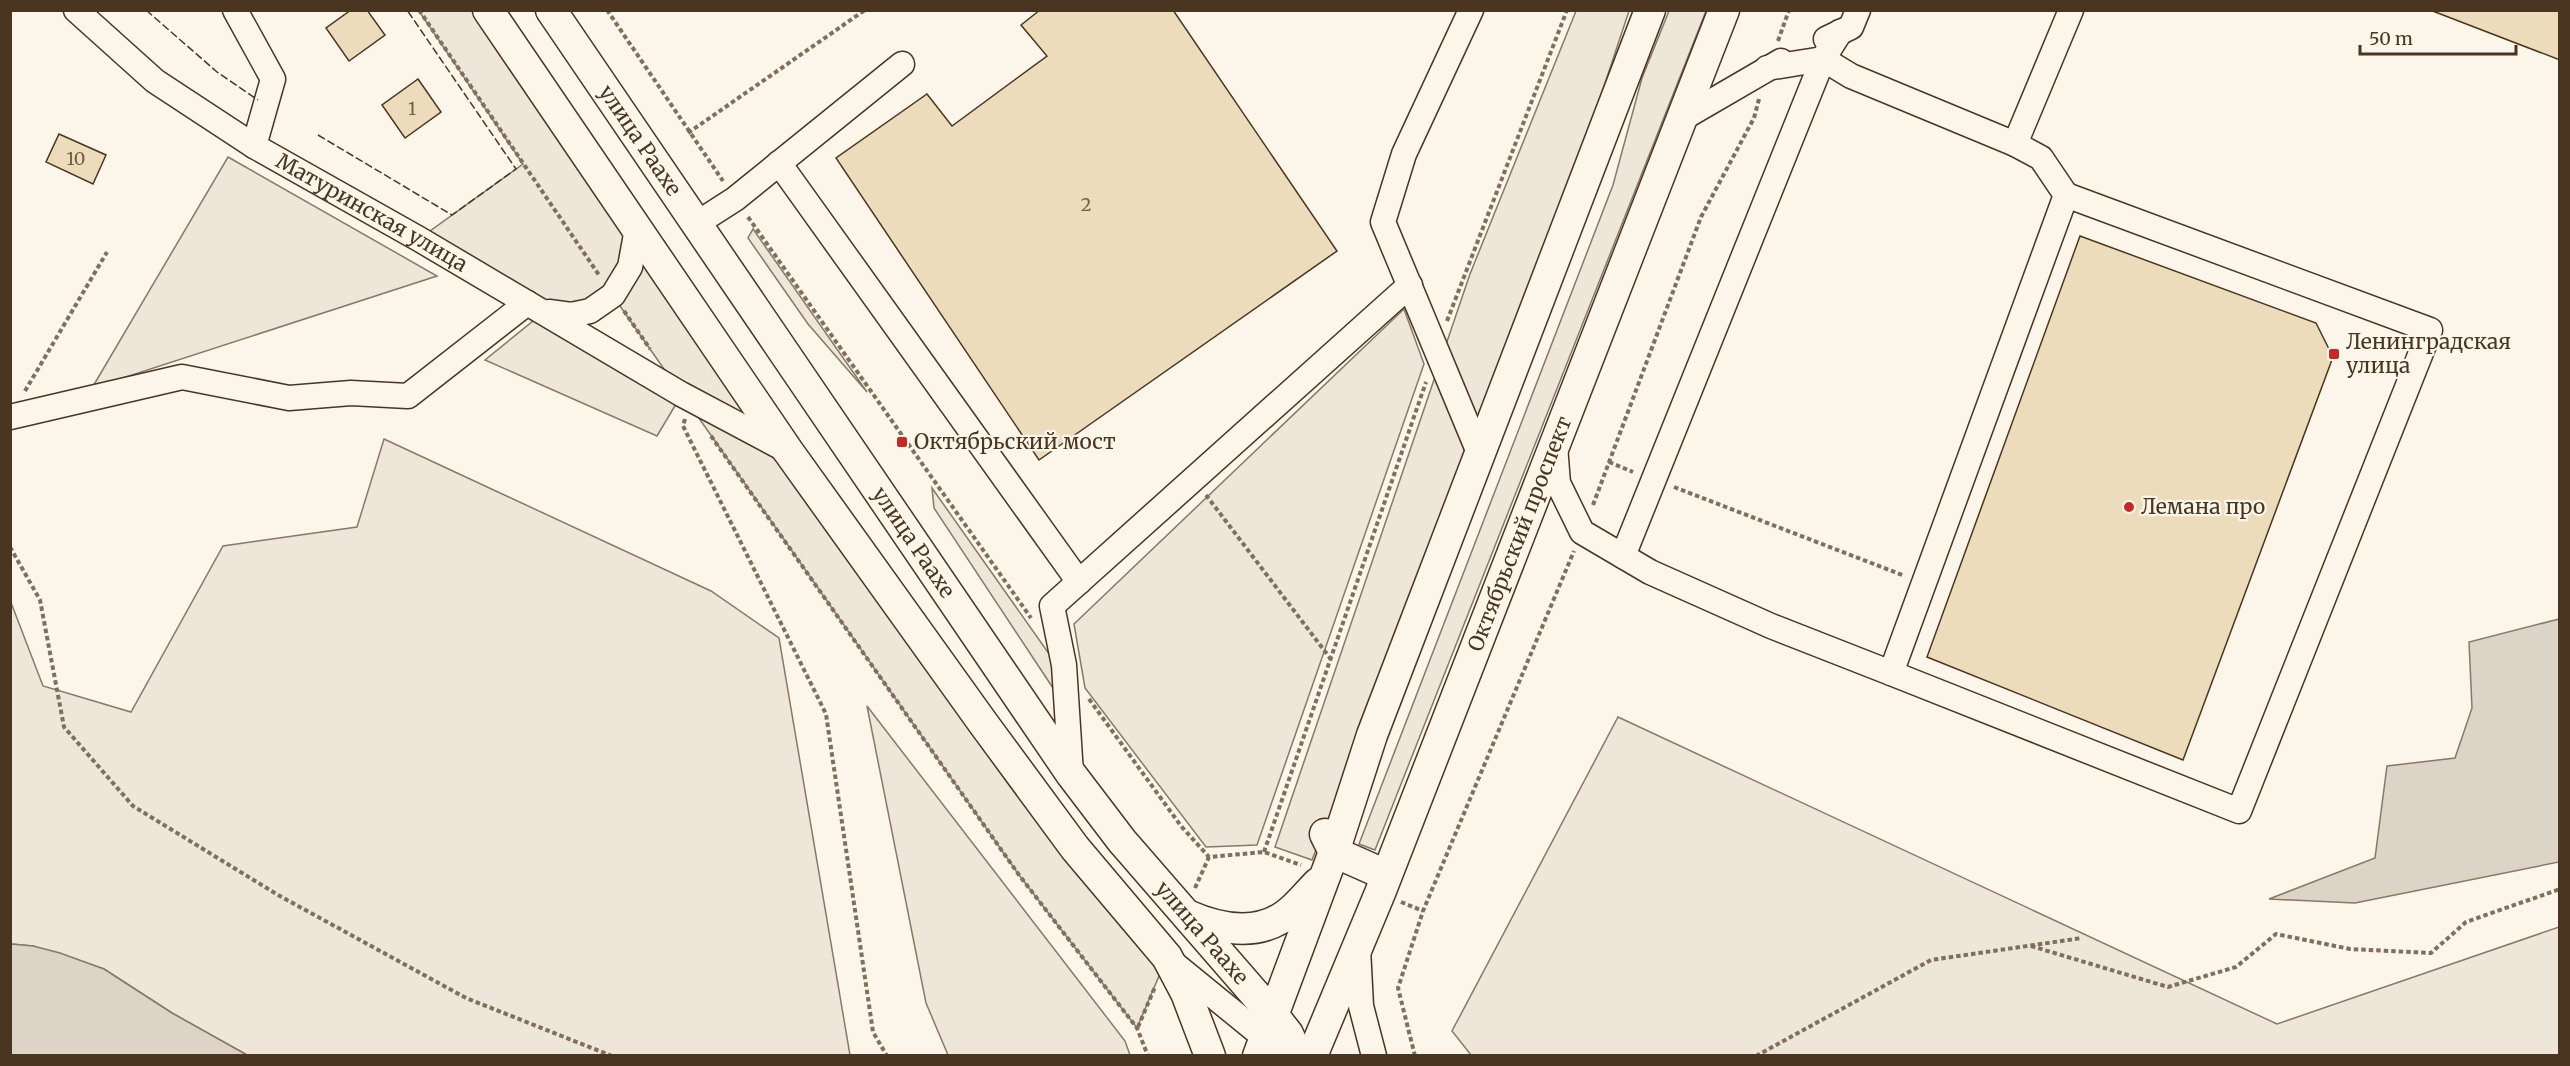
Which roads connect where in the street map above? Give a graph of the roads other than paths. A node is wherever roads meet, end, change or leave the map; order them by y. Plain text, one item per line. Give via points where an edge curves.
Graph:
1 (76, 10) edge
2 (235, 10) edge
3 (488, 10) edge
4 (551, 10) edge
5 (1471, 10) edge
6 (1650, 10) edge
7 (1724, 10) edge
8 (1858, 10) edge
9 (2071, 10) edge
10 (1840, 32) junction
11 (1823, 59) junction
12 (902, 64) dead end
13 (1767, 68) junction
14 (1683, 118) junction
15 (2015, 144) junction
16 (254, 146) junction
17 (779, 163) junction
18 (2066, 195) junction
19 (696, 224) junction
20 (637, 229) junction
21 (1410, 285) junction
22 (536, 307) junction
23 (10, 417) edge
24 (1555, 444) junction
25 (788, 452) junction
26 (1480, 455) junction
27 (1623, 556) junction
28 (1079, 582) junction
29 (1891, 673) junction
30 (1071, 774) junction
31 (1330, 863) junction
32 (1386, 875) junction
33 (1184, 913) junction
34 (1358, 944) junction
35 (1167, 957) junction
36 (1271, 1041) edge
37 (1210, 1056) edge
38 (1298, 1056) edge
39 (1312, 1056) edge
40 (1374, 1056) edge

1 - 16 street, Матуринская улица via 155,81
2 - 16 street via 273,79
3 - 20 main road, улица Раахе
4 - 19 main road, улица Раахе
5 - 21 street via 1404,154 1383,222
6 - 26 main road
7 - 14 main road, Октябрьский проспект
8 - 10 street via 1851,27
9 - 15 street
10 - 11 street
10 - 13 street
11 - 13 street
11 - 15 street via 1851,76
11 - 27 street
12 - 17 street
13 - 14 street
14 - 24 main road, Октябрьский проспект
15 - 18 street via 2041,158
16 - 22 street, Матуринская улица
17 - 19 street
17 - 28 street
18 - 29 street
18 - 29 street via 2430,330 2239,811
19 - 30 main road, улица Раахе
20 - 22 street via 630,267 613,295 590,311 571,315
20 - 25 main road, улица Раахе
21 - 26 street
21 - 28 street
22 - 23 street via 408,396 351,393 289,398 182,377
22 - 25 street, Матуринская улица via 681,394
24 - 27 street via 1558,483 1582,531
24 - 32 main road, Октябрьский проспект
25 - 35 main road, улица Раахе via 1075,848
26 - 31 main road via 1408,641 1382,660 1323,826
27 - 29 street via 1771,626
28 - 30 street via 1052,606 1064,665
30 - 33 main road, улица Раахе
31 - 32 main road
31 - 33 main road via 1291,912 1264,926 1238,930 1210,925
31 - 36 main road
32 - 34 main road, Октябрьский проспект
33 - 36 main road, улица Раахе
34 - 39 main road, Октябрьский проспект
34 - 40 street via 1361,1006
35 - 36 street
35 - 37 main road, улица Раахе via 1186,993
36 - 38 main road, улица Раахе via 1288,1034

